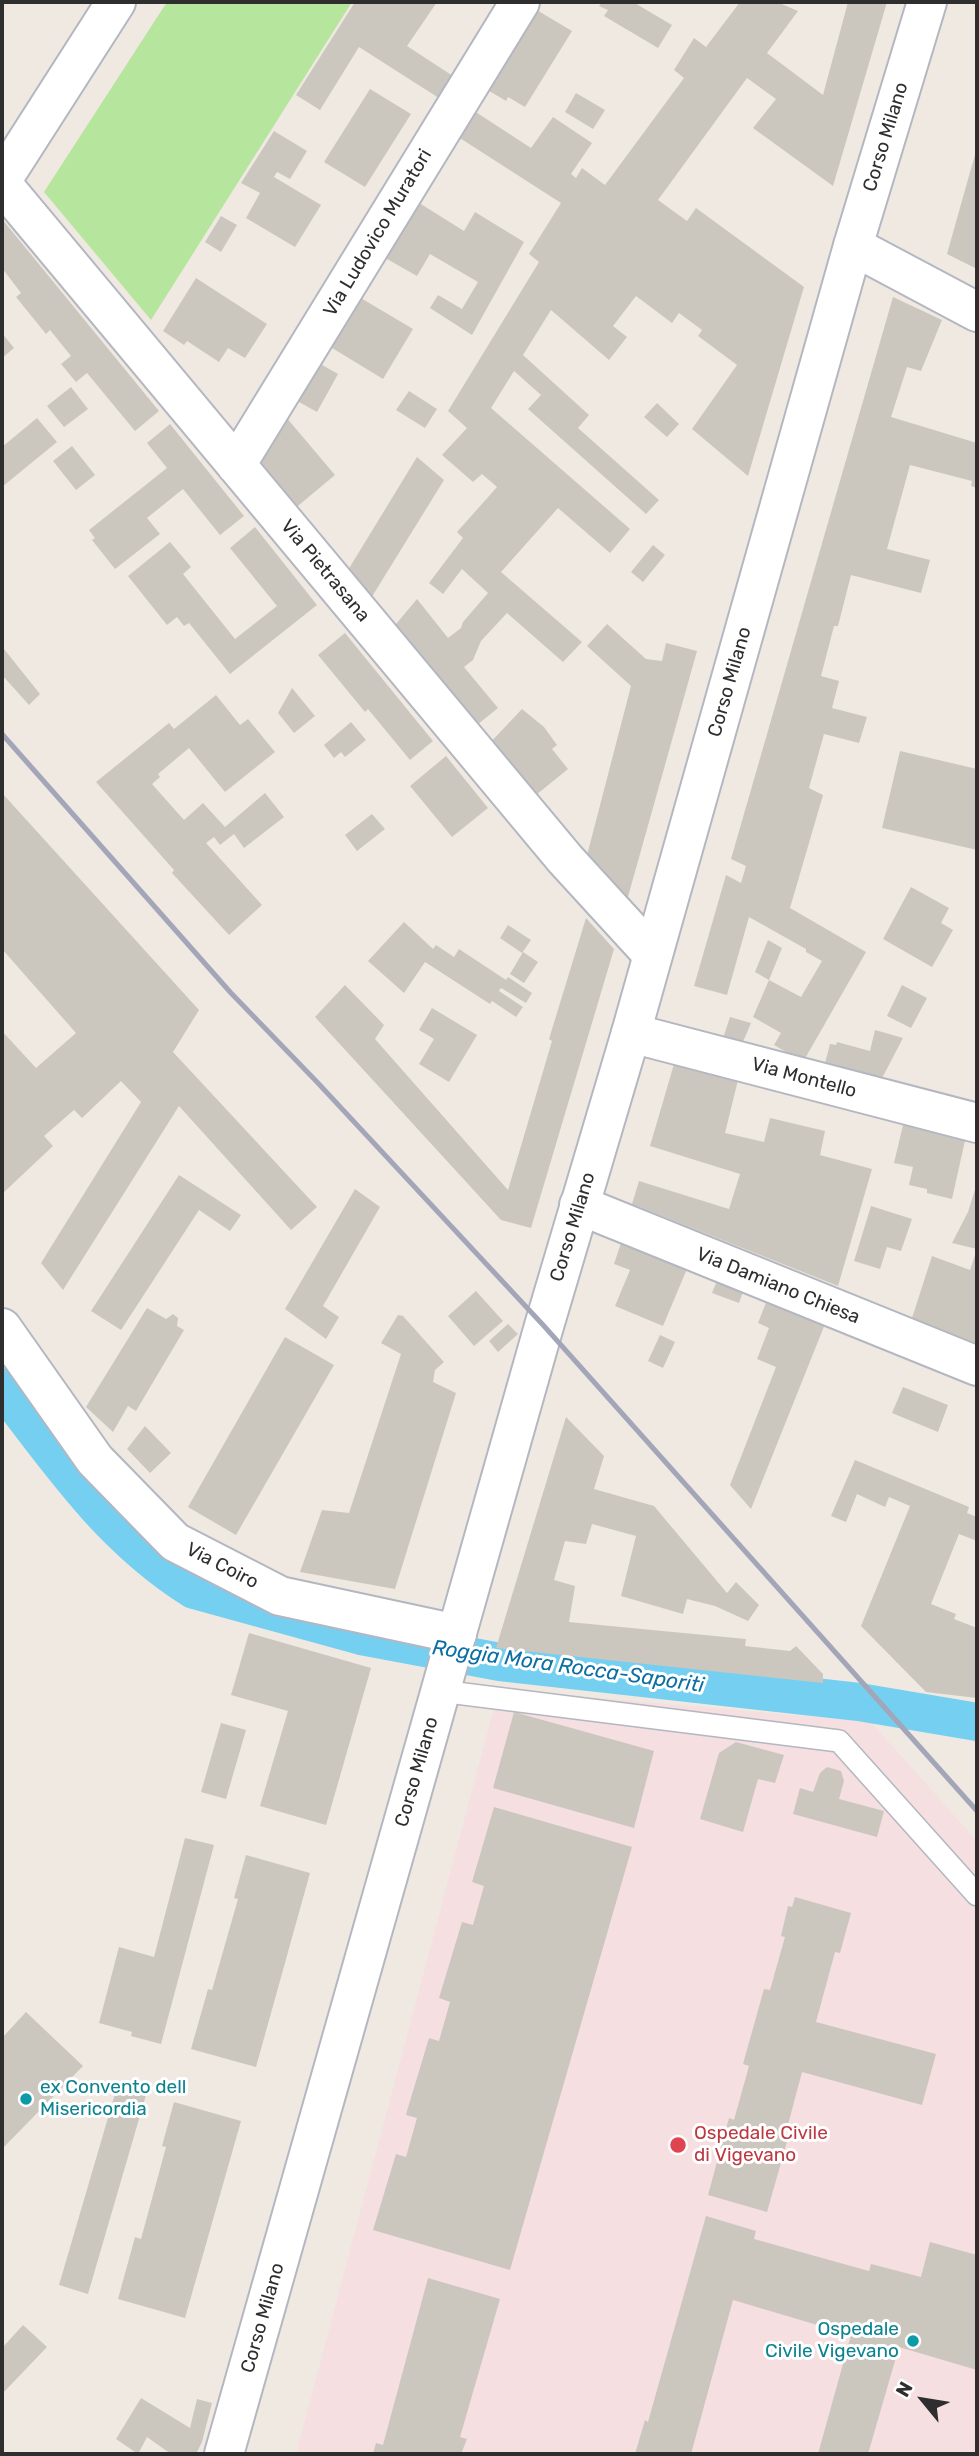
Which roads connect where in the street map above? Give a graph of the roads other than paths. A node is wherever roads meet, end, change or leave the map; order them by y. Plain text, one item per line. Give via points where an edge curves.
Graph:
1 (116, 2) edge
2 (520, 2) edge
3 (927, 2) edge
4 (2, 182) edge
5 (853, 246) junction
6 (977, 312) edge
7 (236, 465) junction
8 (652, 954) junction
9 (631, 1033) junction
10 (977, 1123) edge
11 (579, 1205) junction
12 (2, 1328) edge
13 (977, 1366) edge
14 (456, 1636) junction
15 (441, 1690) junction
16 (977, 1895) edge
17 (224, 2454) edge

1 - 4 street
2 - 7 street, Via Ludovico Muratori
3 - 5 street, Corso Milano
4 - 7 street, Via Pietrasana
5 - 6 street
5 - 8 street, Corso Milano
7 - 8 street, Via Pietrasana via 565,859
8 - 9 street, Corso Milano
9 - 10 street, Via Montello
9 - 11 street, Corso Milano
11 - 13 street, Via Damiano Chiesa
11 - 14 street, Corso Milano
12 - 14 street, Via Coiro via 95,1460 175,1542 281,1596
14 - 15 street, Corso Milano
15 - 16 lane via 839,1741
15 - 17 street, Corso Milano

